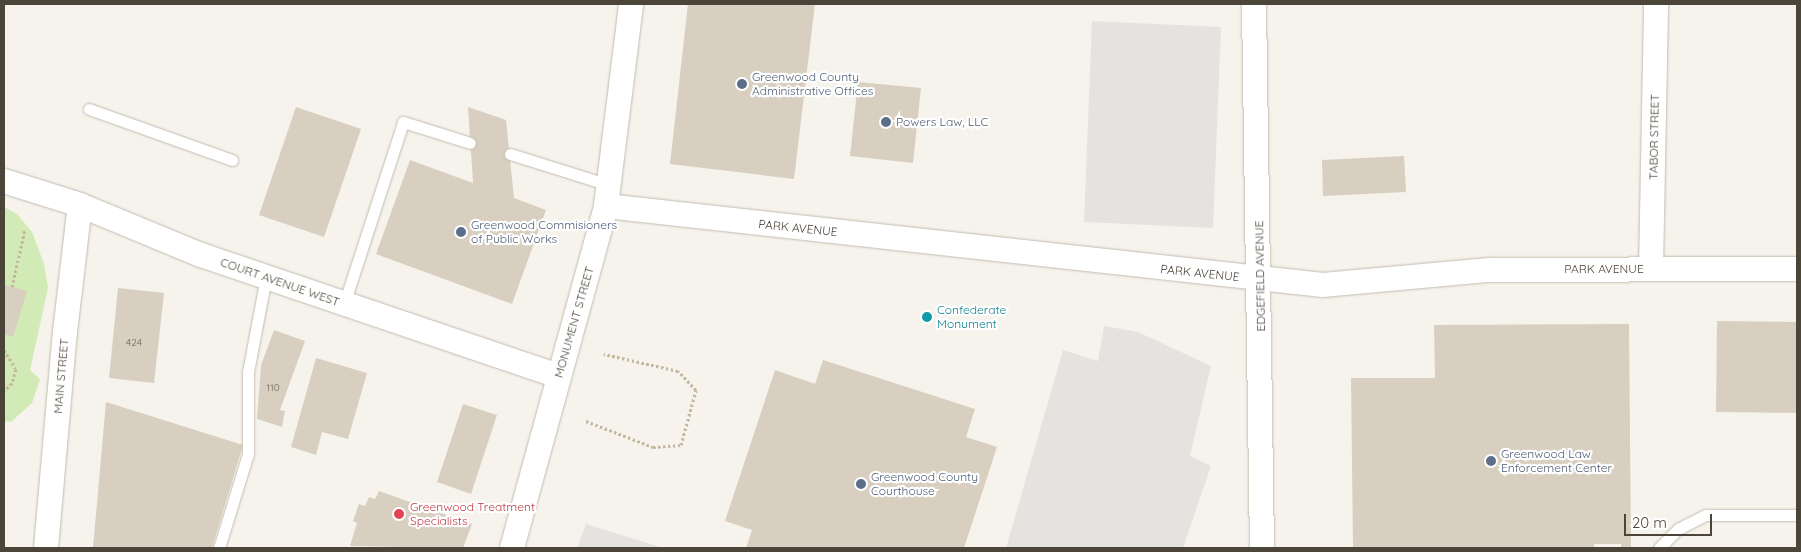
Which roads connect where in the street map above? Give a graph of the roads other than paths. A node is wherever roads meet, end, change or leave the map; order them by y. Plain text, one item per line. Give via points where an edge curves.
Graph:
1 (631, 4) edge
2 (1254, 4) edge
3 (1656, 4) edge
4 (90, 109) dead end
5 (470, 143) dead end
6 (510, 154) dead end
7 (232, 160) dead end
8 (4, 181) edge
9 (607, 196) junction
10 (80, 205) junction
11 (1651, 269) junction
12 (1797, 269) edge
13 (266, 277) junction
14 (1260, 279) junction
15 (344, 304) junction
16 (559, 376) junction
17 (1797, 515) edge
18 (46, 548) edge
19 (218, 548) edge
20 (512, 548) edge
21 (1262, 548) edge
22 (1659, 548) edge

1 - 9 street, MONUMENT STREET
2 - 14 street, EDGEFIELD AVENUE
3 - 11 street, TABOR STREET
4 - 7 lane
5 - 15 lane via 403,122
6 - 9 lane
8 - 10 street, COURT AVENUE WEST
9 - 14 street, PARK AVENUE
9 - 16 street, MONUMENT STREET
10 - 13 street, COURT AVENUE WEST
10 - 18 street, MAIN STREET
11 - 12 street, PARK AVENUE
11 - 14 street, PARK AVENUE via 1489,270 1323,285
13 - 15 street, COURT AVENUE WEST
13 - 19 lane via 248,372 248,454
14 - 21 street, EDGEFIELD AVENUE
15 - 16 street, COURT AVENUE WEST
16 - 20 street, MONUMENT STREET
17 - 22 lane via 1706,515 1678,529

